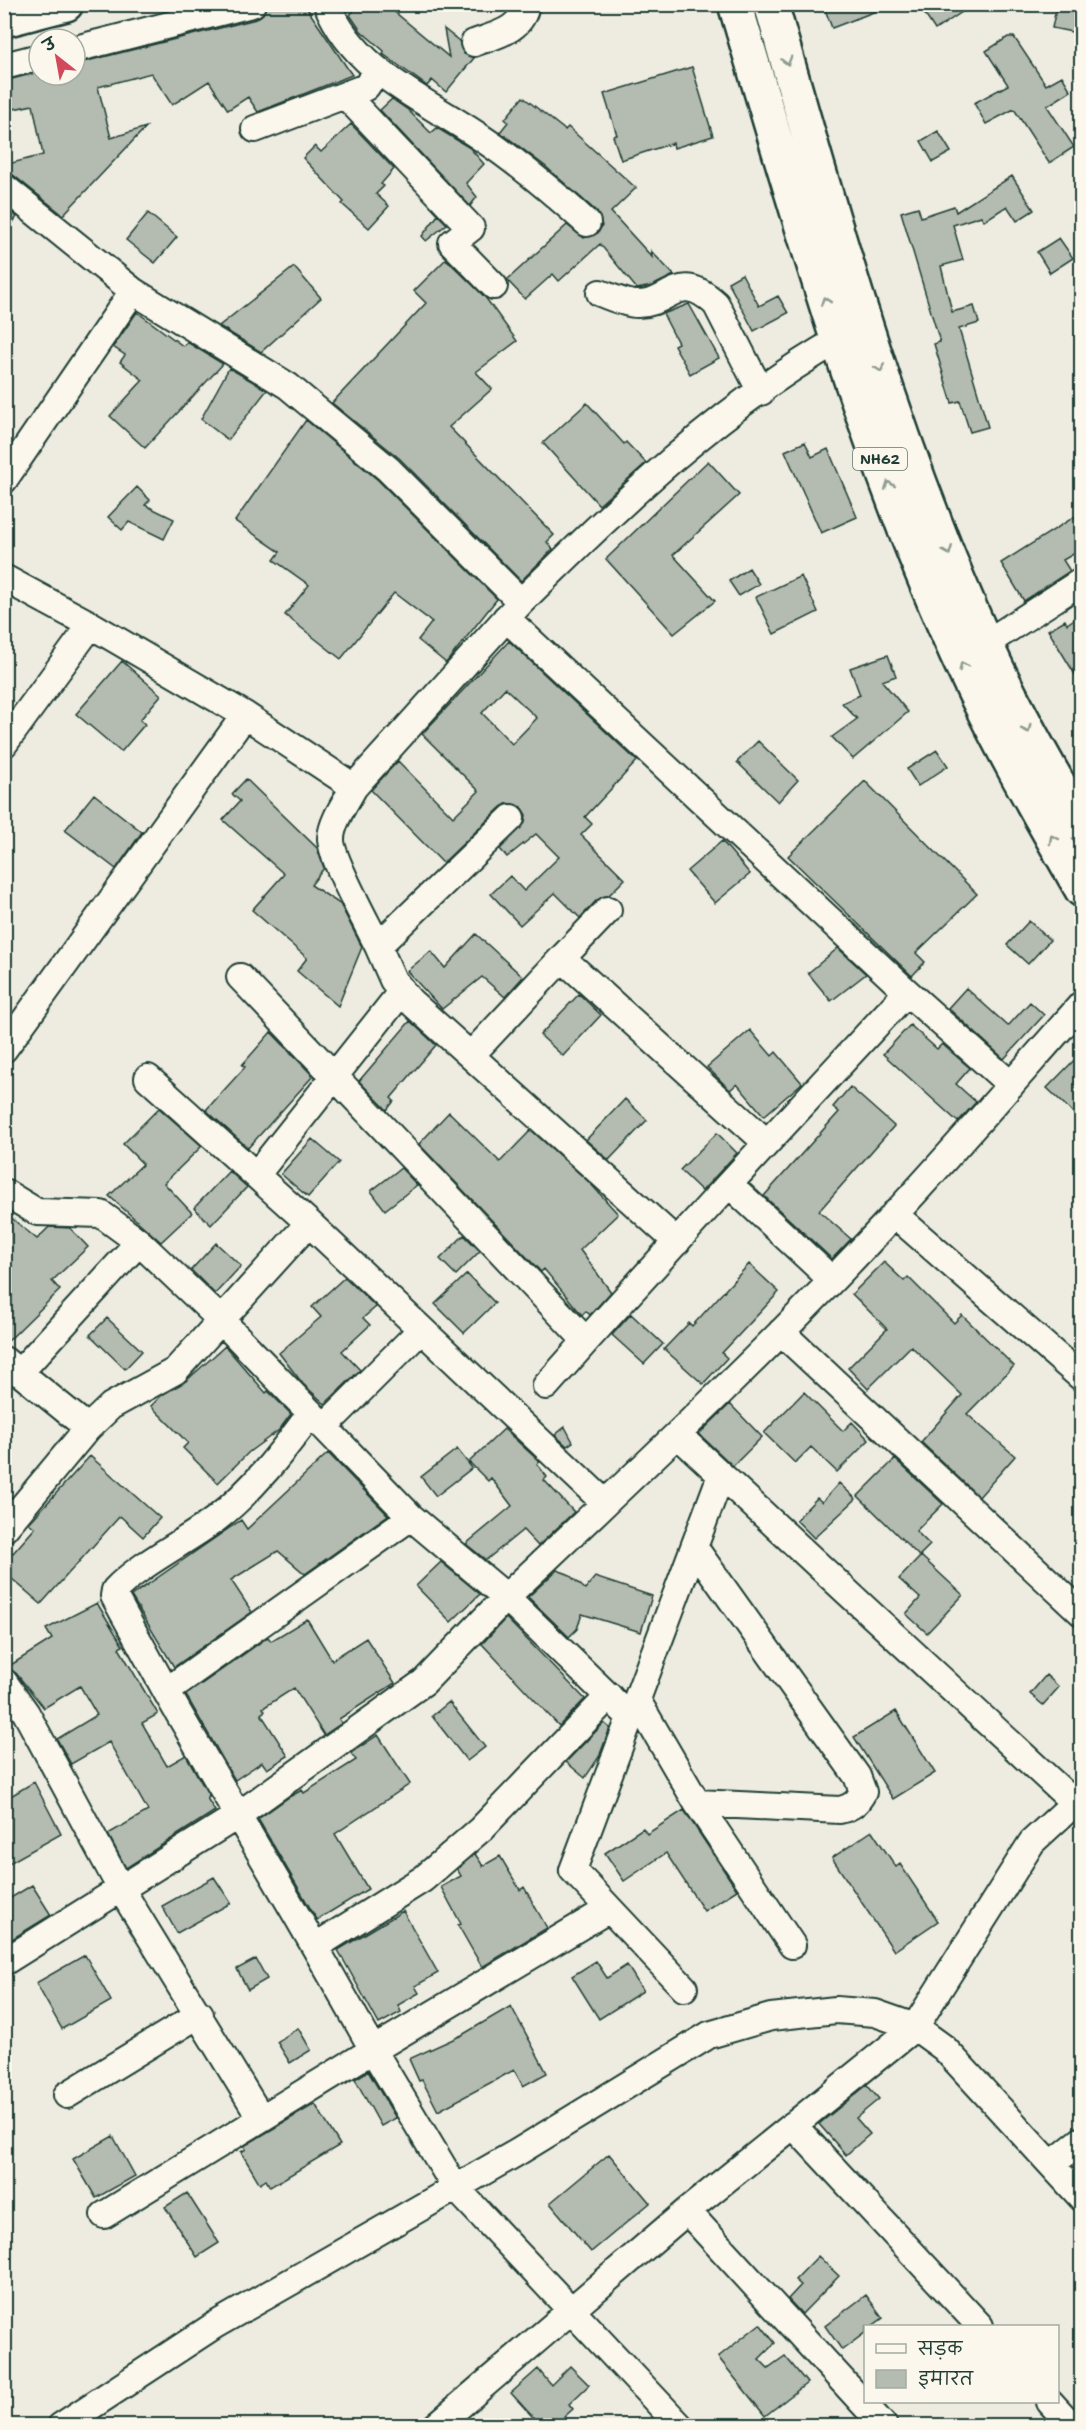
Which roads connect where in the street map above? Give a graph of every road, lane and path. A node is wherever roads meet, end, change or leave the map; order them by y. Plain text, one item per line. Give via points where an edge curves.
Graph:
1 (66, 4) edge
2 (252, 4) edge
3 (327, 4) edge
4 (526, 4) edge
5 (735, 4) edge
6 (771, 4) edge
7 (4, 20) edge
8 (474, 43) dead end
9 (87, 46) edge
10 (27, 60) edge
11 (4, 66) edge
12 (377, 71) junction
13 (345, 95) junction
14 (255, 129) dead end
15 (4, 187) edge
16 (587, 223) dead end
17 (494, 286) dead end
18 (133, 291) junction
19 (600, 293) dead end
20 (838, 340) junction
21 (761, 392) junction
22 (4, 480) edge
23 (4, 578) edge
24 (1082, 581) edge
25 (514, 610) junction
26 (91, 626) junction
27 (985, 644) junction
28 (245, 715) junction
29 (4, 744) edge
30 (354, 787) junction
31 (511, 818) dead end
32 (1082, 825) edge
33 (1082, 890) edge
34 (608, 910) dead end
35 (378, 946) junction
36 (562, 958) junction
37 (240, 977) dead end
38 (402, 991) junction
39 (907, 992) junction
40 (1082, 1004) edge
41 (4, 1049) edge
42 (471, 1055) junction
43 (336, 1077) junction
44 (148, 1078) dead end
45 (1011, 1084) junction
46 (767, 1143) junction
47 (256, 1174) junction
48 (729, 1184) junction
49 (4, 1191) edge
50 (894, 1214) junction
51 (309, 1223) junction
52 (139, 1242) junction
53 (677, 1242) junction
54 (832, 1280) junction
55 (221, 1320) junction
56 (422, 1330) junction
57 (781, 1332) junction
58 (586, 1341) junction
59 (12, 1366) edge
60 (1082, 1378) edge
61 (546, 1386) dead end
62 (317, 1420) junction
63 (88, 1428) junction
64 (678, 1435) junction
65 (721, 1475) junction
66 (605, 1503) junction
67 (411, 1517) junction
68 (4, 1529) edge
69 (694, 1547) junction
70 (506, 1597) junction
71 (1082, 1613) edge
72 (4, 1682) edge
73 (166, 1691) junction
74 (609, 1696) junction
75 (633, 1709) junction
76 (697, 1803) junction
77 (1079, 1803) edge
78 (237, 1816) junction
79 (121, 1889) junction
80 (609, 1909) junction
81 (792, 1945) dead end
82 (316, 1946) junction
83 (4, 1962) edge
84 (684, 1988) dead end
85 (200, 2014) junction
86 (915, 2027) junction
87 (374, 2050) junction
88 (67, 2095) dead end
89 (261, 2118) junction
90 (793, 2125) junction
91 (1082, 2140) edge
92 (1052, 2164) junction
93 (455, 2187) junction
94 (1082, 2198) edge
95 (687, 2211) junction
96 (104, 2215) dead end
97 (571, 2310) junction
98 (979, 2325) edge
99 (1051, 2403) edge
100 (678, 2425) edge
101 (61, 2426) edge
102 (436, 2426) edge
103 (884, 2426) edge
104 (1072, 2426) edge

1 - 7 highway
2 - 9 street
3 - 12 street via 354,51
4 - 8 street via 514,28
20 -> 5 highway, NH62
6 -> 27 highway, NH62 via 861,317
10 - 11 street
12 - 13 street via 366,87
12 - 16 street via 482,138
13 - 14 street
13 - 17 street via 471,228 452,243
15 - 18 street
18 - 22 street
18 - 25 street via 288,386 388,469
19 - 21 street via 636,304 687,287 705,294 716,304
20 - 21 street via 801,361
33 -> 20 highway, NH62 via 997,737 950,639 895,503
21 - 25 street via 693,442 606,518
23 - 26 street
24 - 27 street
25 - 30 street
25 - 39 street
26 - 28 street
26 - 29 street
27 -> 32 highway, NH62 via 1028,732
28 - 30 street
28 - 41 street
30 - 35 street via 330,840
31 - 35 street
34 - 36 street
35 - 38 street
36 - 42 street
36 - 46 street
37 - 43 street
38 - 42 street
38 - 43 street
39 - 45 street
39 - 46 street
40 - 45 street
42 - 53 street
43 - 47 street
43 - 58 street
44 - 47 street
45 - 50 street
46 - 48 street
47 - 51 street
48 - 53 street
48 - 54 street
49 - 52 street via 37,1212 101,1214
50 - 54 street
50 - 60 street
51 - 55 street
51 - 56 street
52 - 55 street
52 - 59 street
53 - 58 street
54 - 57 street
55 - 62 street
55 - 63 street via 175,1371 111,1406
56 - 62 street
56 - 66 street
57 - 64 street
57 - 71 street
58 - 61 street
59 - 63 street
62 - 67 street
62 - 73 street via 216,1519 115,1590 114,1596
63 - 68 street
64 - 65 street
64 - 66 street
65 - 69 street
65 - 77 street
66 - 70 street
67 - 70 street
67 - 73 street
69 - 75 street
69 - 76 street via 857,1776 863,1792 859,1801 840,1810
70 - 74 street
70 - 78 street via 424,1682
72 - 79 street via 26,1713
73 - 78 street
74 - 75 street
74 - 82 street via 481,1828 423,1880
75 - 76 street
75 - 80 street via 573,1870
76 - 81 street
77 - 86 street via 1032,1842
78 - 79 street
78 - 82 street
79 - 83 street
79 - 85 street
80 - 84 street
80 - 87 street
82 - 87 street
85 - 88 street
85 - 89 street
86 - 90 street
86 - 92 street via 944,2048
86 - 93 street via 875,2013 836,2010 771,2016 709,2036
87 - 89 street
87 - 93 street
89 - 96 street
90 - 95 street
90 - 98 street
91 - 92 street
92 - 94 street
93 - 97 street
93 - 101 street via 215,2325
95 - 97 street
95 - 103 street
97 - 100 street
97 - 102 street
99 - 104 street

